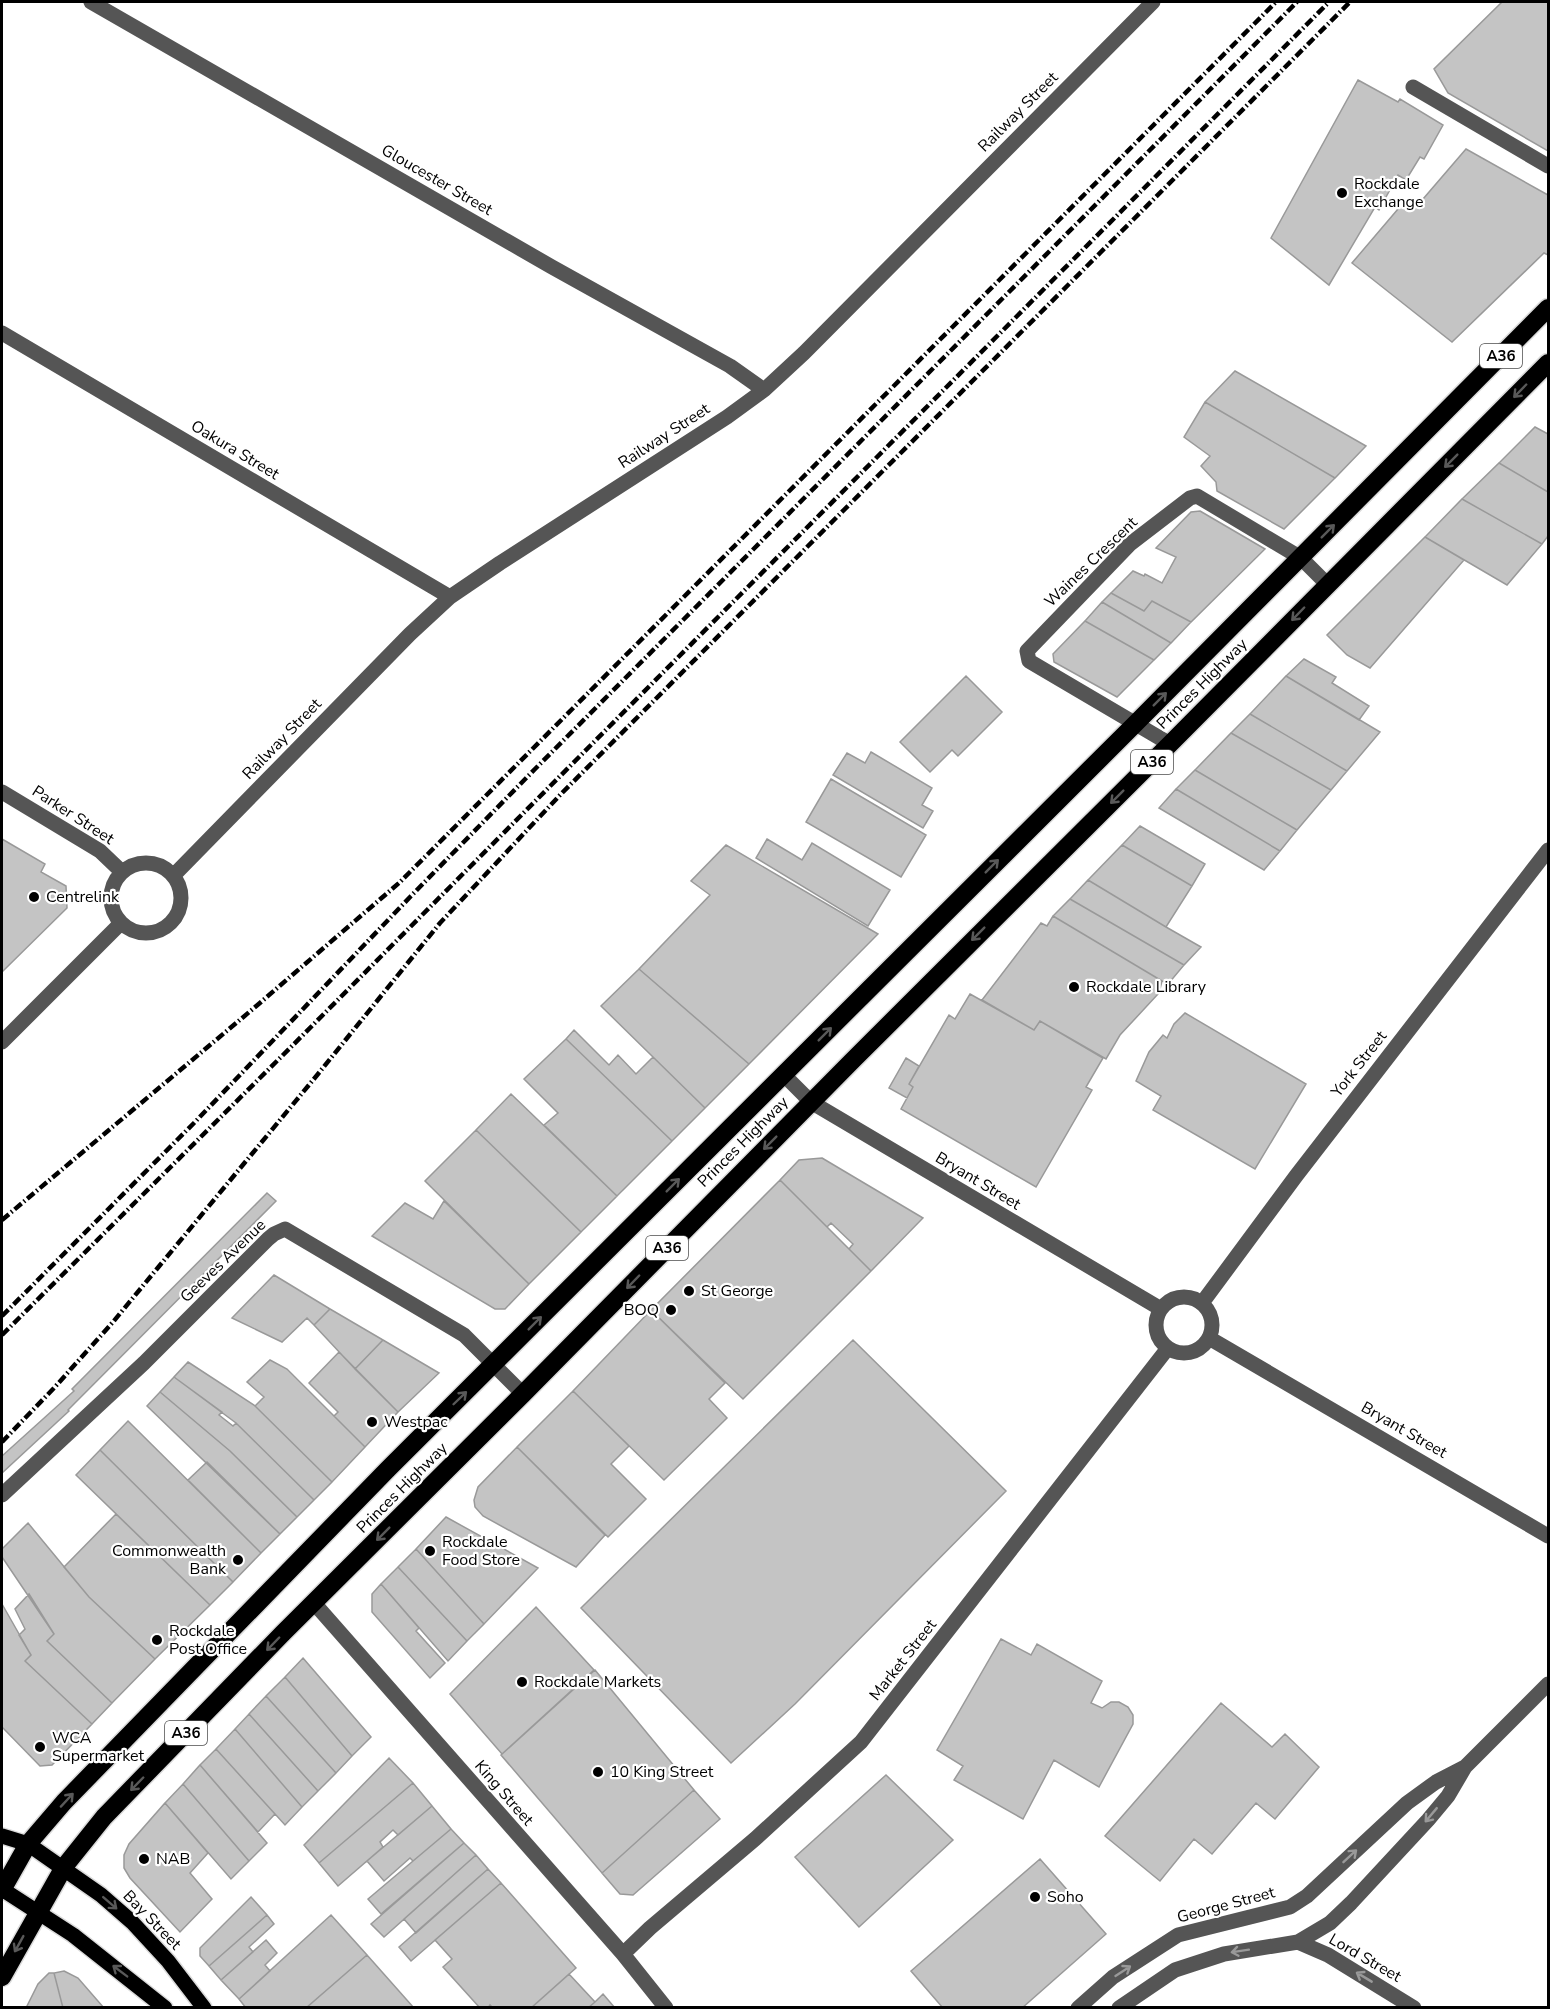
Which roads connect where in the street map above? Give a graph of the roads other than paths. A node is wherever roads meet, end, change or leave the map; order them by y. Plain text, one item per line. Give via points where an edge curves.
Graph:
1 (91, 2) edge
2 (1153, 2) edge
3 (1413, 87) dead end
4 (1548, 166) edge
5 (1548, 308) edge
6 (2, 333) edge
7 (1548, 363) edge
8 (764, 390) junction
9 (1301, 558) junction
10 (1327, 584) junction
11 (450, 597) junction
12 (1136, 723) junction
13 (1170, 744) junction
14 (2, 792) edge
15 (1548, 850) edge
16 (122, 872) junction
17 (174, 875) junction
18 (121, 923) junction
19 (2, 1042) edge
20 (784, 1075) junction
21 (811, 1102) junction
22 (1202, 1303) junction
23 (1161, 1309) junction
24 (1209, 1338) junction
25 (1168, 1348) junction
26 (494, 1365) junction
27 (523, 1394) junction
28 (2, 1495) edge
29 (1548, 1536) edge
30 (314, 1603) junction
31 (1548, 1684) edge
32 (1465, 1767) junction
33 (2, 1836) edge
34 (28, 1844) junction
35 (64, 1867) junction
36 (2, 1889) edge
37 (38, 1911) junction
38 (1298, 1942) junction
39 (623, 1954) junction
40 (2, 1977) edge
41 (1128, 2005) edge
42 (165, 2007) edge
43 (204, 2007) edge
44 (666, 2007) edge
45 (1078, 2007) edge
46 (1414, 2007) edge

1 - 8 street, Gloucester Street via 730,366
2 - 8 street, Railway Street
3 - 4 street
9 -> 5 highway, Princes Highway / A36
6 - 11 street, Oakura Street
7 -> 10 highway, Princes Highway / A36
8 - 11 street, Railway Street
9 - 10 street, Waines Crescent
12 -> 9 highway, Princes Highway / A36
9 - 12 street, Waines Crescent via 1197,496 1130,544 1027,651 1029,660
10 -> 13 highway, Princes Highway / A36
11 - 17 street, Railway Street
12 - 13 street, Waines Crescent
20 -> 12 highway, Princes Highway / A36
13 -> 21 highway, Princes Highway / A36
14 - 16 street, Parker Street via 100,851
15 - 22 street, York Street
16 - 17 street via 131,866 154,863
16 - 18 street via 111,892 114,914
17 - 18 street via 182,897 175,920 166,928 143,933
18 - 19 street
20 - 21 street, Bryant Street
26 -> 20 highway, Princes Highway / A36
21 - 23 street, Bryant Street
21 -> 27 highway, Princes Highway / A36
22 - 23 street via 1185,1296 1167,1302
22 - 24 street via 1212,1319
23 - 25 street via 1157,1317 1158,1334
24 - 25 street via 1196,1350 1177,1352
24 - 29 street, Bryant Street
25 - 39 street, Market Street via 861,1742
26 - 27 street, Geeves Avenue
26 - 28 street, Geeves Avenue via 464,1335 296,1235 279,1231
34 -> 26 highway, Princes Highway / A36 via 64,1802
27 -> 30 highway, Princes Highway / A36
30 -> 35 highway, Princes Highway / A36 via 104,1817
30 - 39 street, King Street
31 - 32 street, George Street
32 -> 38 street, George Street via 1448,1796 1352,1903 1330,1923
45 -> 32 street, George Street via 1113,1977 1178,1935 1290,1907 1307,1896 1407,1803
33 - 34 main road, Bay Street
34 - 35 main road, Bay Street
34 - 36 highway, Princes Highway / A36
35 - 37 highway, Princes Highway / A36
35 -> 43 main road, Bay Street via 132,1922
36 - 37 main road
37 -> 40 highway, Princes Highway / A36
42 -> 37 main road
38 -> 41 street, George Street via 1224,1954 1175,1970
46 -> 38 street, Lord Street via 1328,1955
39 - 44 street, King Street

